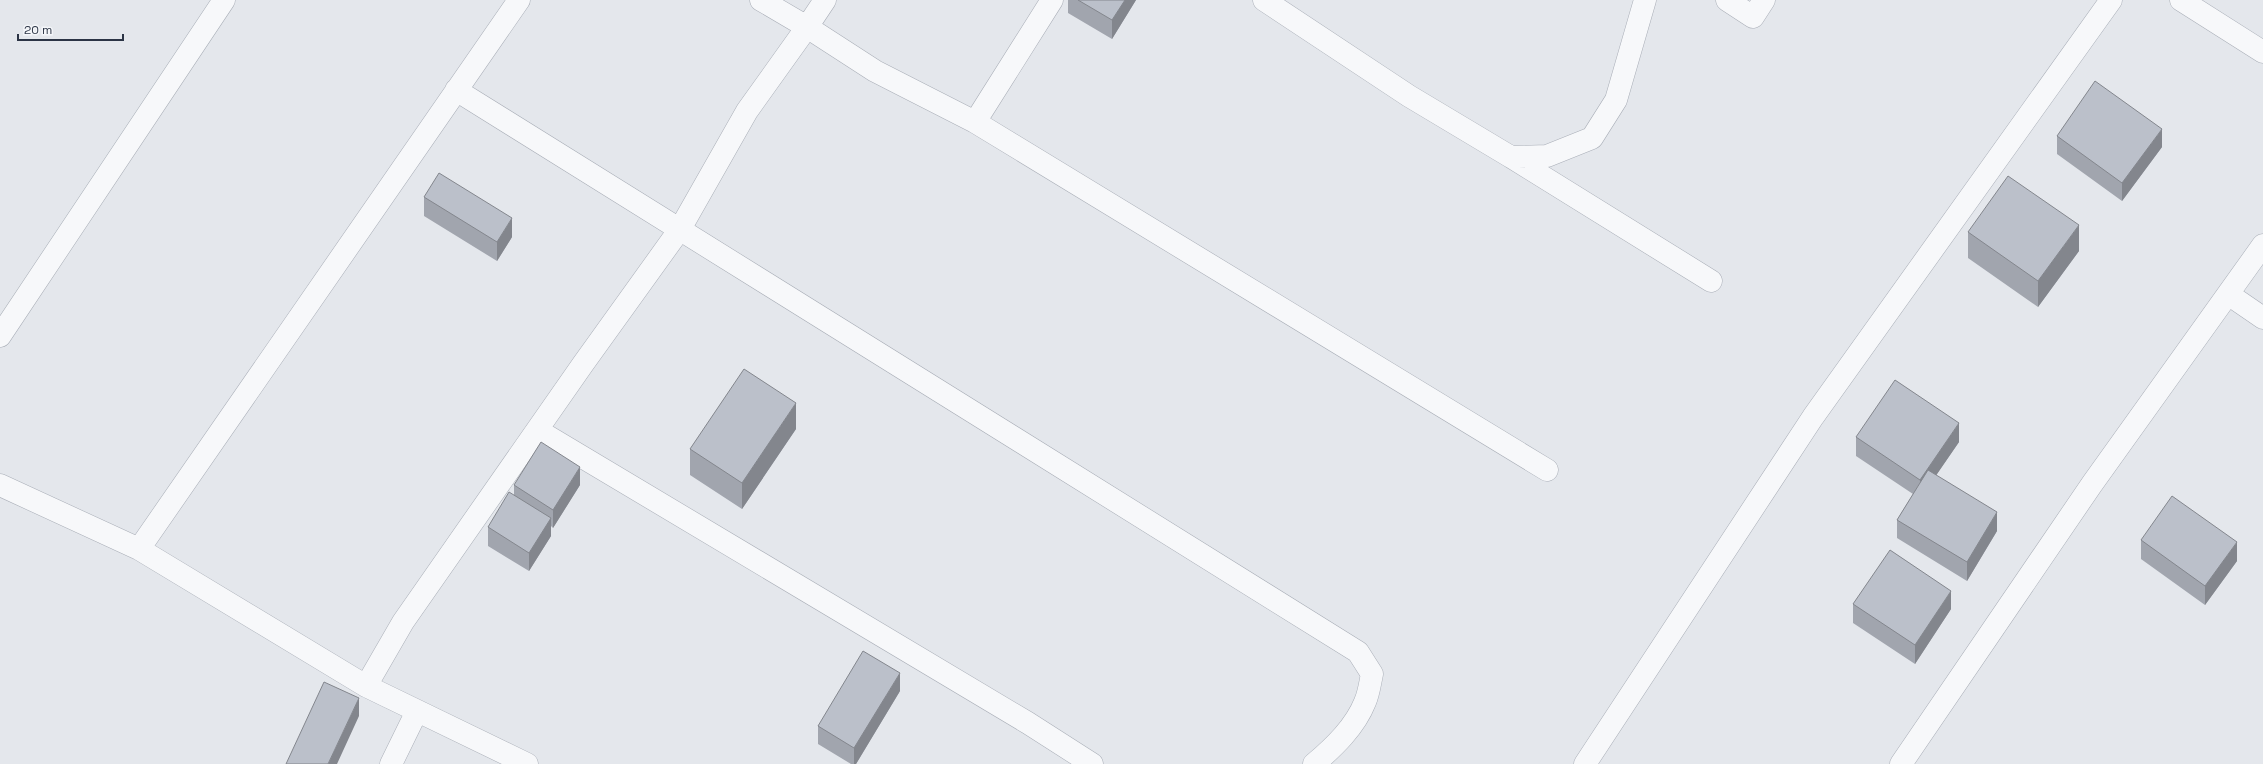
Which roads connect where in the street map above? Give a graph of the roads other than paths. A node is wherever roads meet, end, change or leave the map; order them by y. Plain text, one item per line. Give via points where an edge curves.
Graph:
1 (224, 0) edge
2 (519, 0) edge
3 (760, 0) edge
4 (825, 0) edge
5 (1052, 0) edge
6 (1264, 0) edge
7 (1645, 0) edge
8 (1728, 0) edge
9 (1764, 0) edge
10 (2111, 0) edge
11 (2181, 0) edge
12 (806, 27) junction
13 (2263, 52) edge
14 (456, 90) junction
15 (975, 122) junction
16 (1511, 157) junction
17 (680, 229) junction
18 (2263, 245) edge
19 (1711, 281) dead end
20 (2228, 294) junction
21 (2263, 318) edge
22 (0, 336) edge
23 (537, 430) junction
24 (1547, 470) dead end
25 (0, 485) edge
26 (140, 549) junction
27 (366, 686) junction
28 (417, 711) junction
29 (391, 764) edge
30 (527, 764) edge
31 (1092, 764) edge
32 (1314, 764) edge
33 (1585, 764) edge
34 (1901, 764) edge

1 - 22 street
2 - 14 street
3 - 12 street
4 - 12 street
5 - 15 street
6 - 16 street via 1409,96
7 - 16 street via 1616,100 1592,138 1547,156
8 - 9 street via 1753,17
10 - 33 street via 1813,417
11 - 13 street
12 - 15 street via 875,71
12 - 17 street via 747,111
14 - 17 street
14 - 26 street
15 - 24 street
16 - 19 street
17 - 23 street
17 - 32 street via 1358,652 1372,674 1365,701 1350,729
18 - 20 street
20 - 21 street
20 - 34 street via 2092,484
23 - 27 street via 403,622
23 - 31 street via 1022,719
25 - 26 street
26 - 27 street
27 - 28 street
28 - 29 street
28 - 30 street

